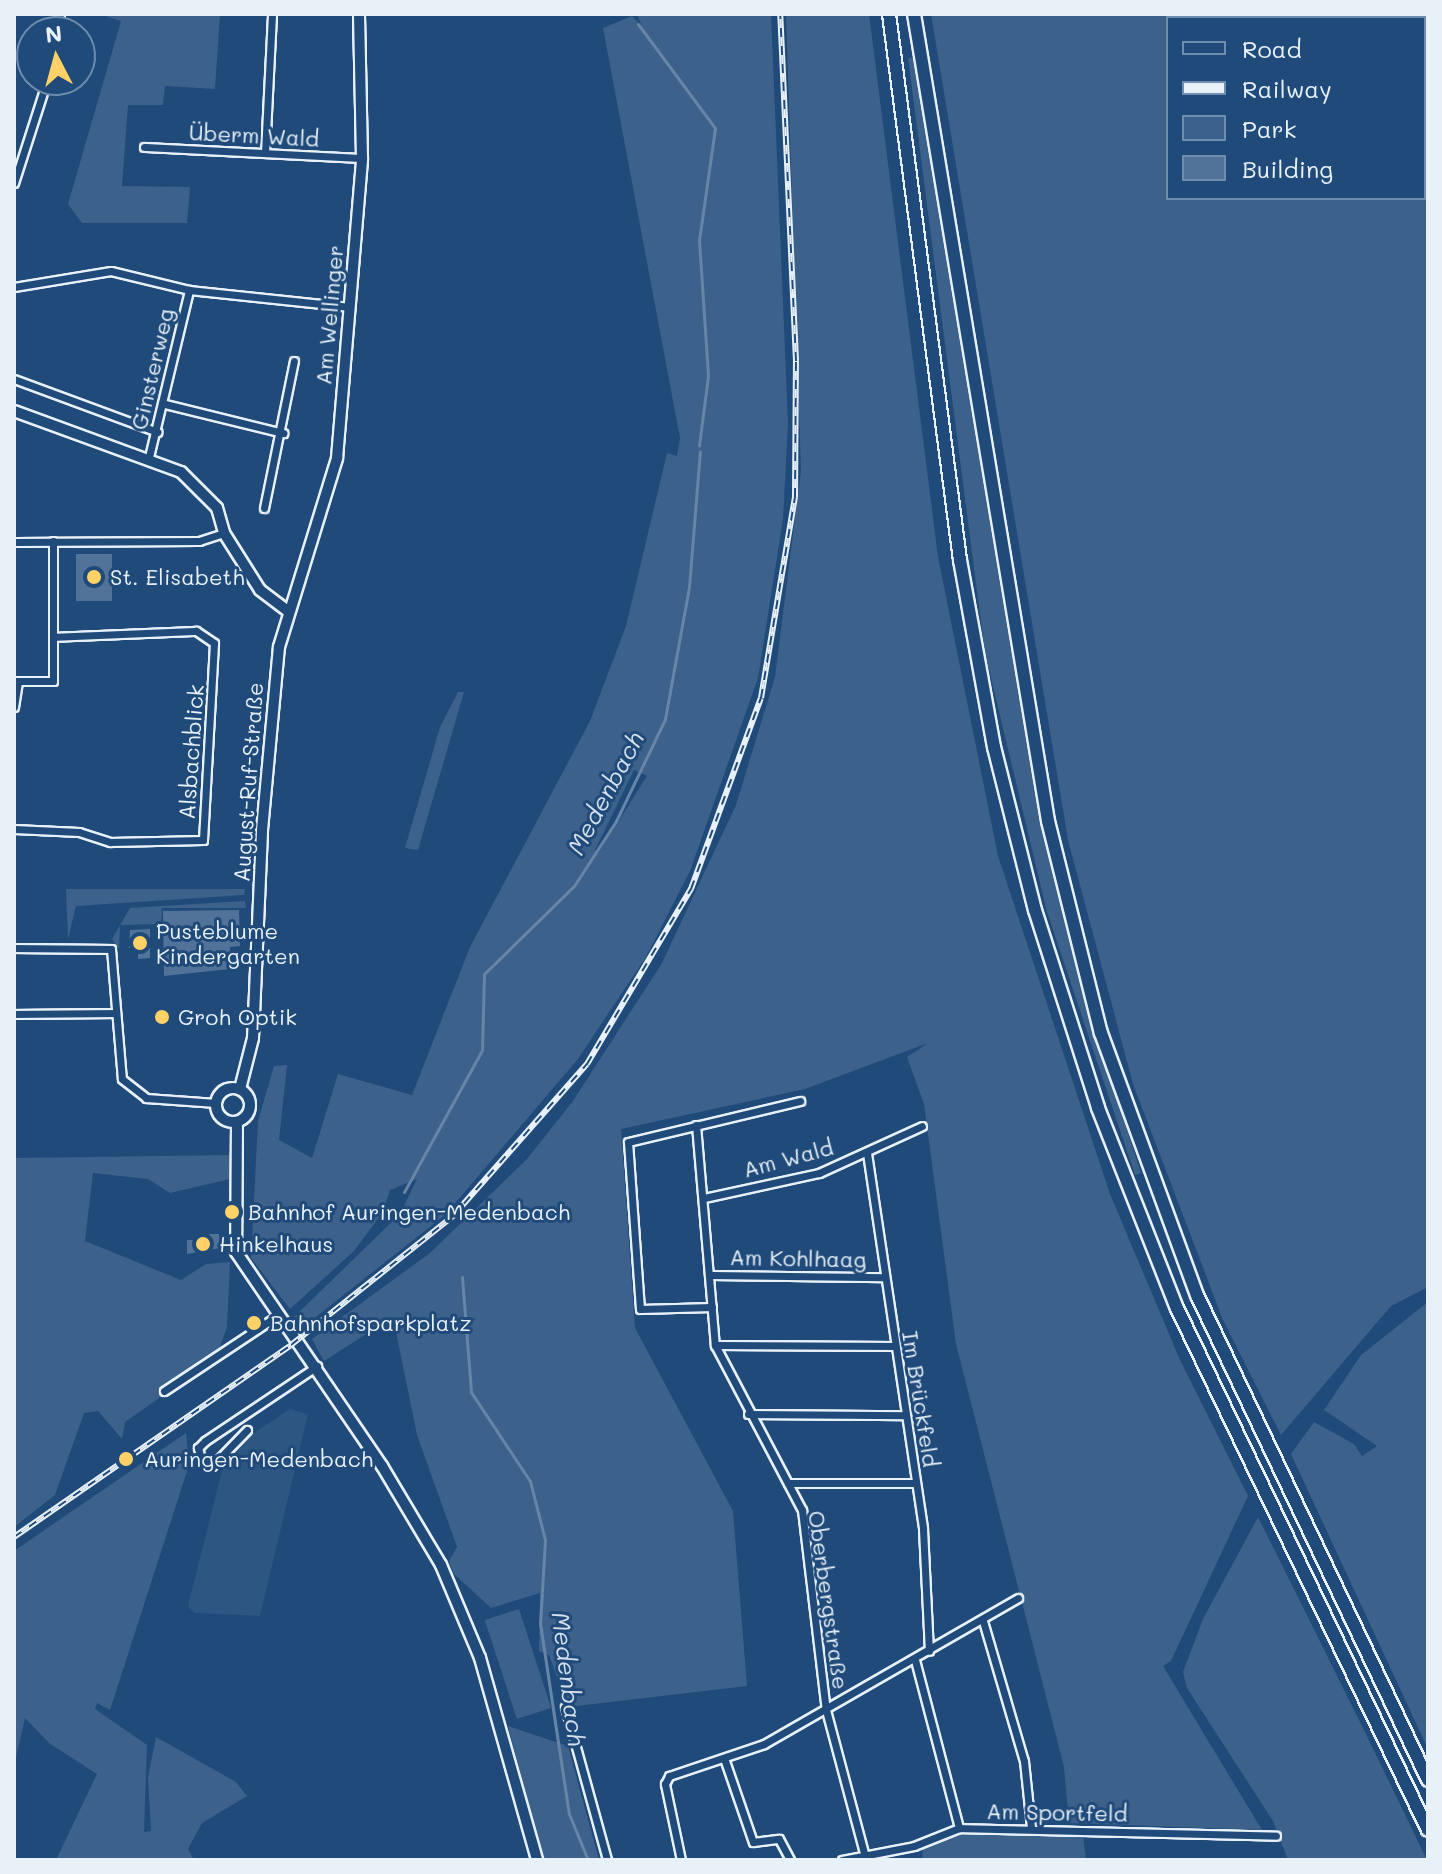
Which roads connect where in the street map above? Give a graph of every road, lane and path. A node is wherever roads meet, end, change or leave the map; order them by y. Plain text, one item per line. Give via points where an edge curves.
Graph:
1 (272, 14) edge
2 (359, 14) edge
3 (889, 14) edge
4 (914, 14) edge
5 (42, 96) edge
6 (144, 147) dead end
7 (265, 153) junction
8 (362, 158) junction
9 (14, 183) edge
10 (14, 287) edge
11 (189, 290) junction
12 (350, 307) junction
13 (294, 361) dead end
14 (14, 379) edge
15 (165, 404) junction
16 (15, 412) edge
17 (157, 432) junction
18 (283, 433) junction
19 (149, 457) junction
20 (264, 508) dead end
21 (224, 533) junction
22 (53, 541) junction
23 (14, 542) edge
24 (289, 612) junction
25 (54, 637) junction
26 (277, 669) joint
27 (16, 681) edge
28 (14, 707) edge
29 (14, 829) edge
30 (14, 948) edge
31 (116, 1013) junction
32 (14, 1014) edge
33 (240, 1089) junction
34 (800, 1101) dead end
35 (216, 1103) junction
36 (237, 1122) junction
37 (696, 1125) junction
38 (922, 1126) dead end
39 (867, 1153) junction
40 (704, 1198) junction
41 (711, 1275) junction
42 (885, 1277) junction
43 (712, 1307) junction
44 (280, 1314) junction
45 (715, 1345) junction
46 (895, 1346) junction
47 (317, 1366) junction
48 (164, 1391) dead end
49 (748, 1414) junction
50 (906, 1415) junction
51 (247, 1430) dead end
52 (788, 1483) junction
53 (916, 1483) junction
54 (1018, 1598) dead end
55 (983, 1621) junction
56 (929, 1651) junction
57 (915, 1660) junction
58 (565, 1707) dead end
59 (826, 1710) junction
60 (724, 1758) junction
61 (1428, 1780) edge
62 (959, 1828) junction
63 (1031, 1828) junction
64 (1428, 1830) edge
65 (1276, 1836) dead end
66 (866, 1858) edge
67 (537, 1860) edge
68 (607, 1860) edge
69 (681, 1860) edge
70 (790, 1860) edge
71 (842, 1860) edge

1 - 7 street
2 - 8 main road, Am Wellinger
3 - 64 highway via 951,507 1013,826 1075,1041 1125,1180 1258,1478
4 - 61 highway via 1065,903 1156,1195 1272,1456
5 - 9 street
6 - 7 street, Überm Wald
7 - 8 street, Überm Wald
8 - 12 main road, Am Wellinger
10 - 11 street via 111,271
11 - 12 street
11 - 15 street, Ginsterweg
12 - 24 main road, Am Wellinger via 337,458
13 - 18 street
14 - 17 street
15 - 17 street, Ginsterweg
15 - 18 street
16 - 19 main road
17 - 19 street, Ginsterweg
18 - 20 street
19 - 21 main road via 209,495
21 - 22 street via 199,541
21 - 24 main road via 260,590
22 - 23 street
22 - 25 street
24 - 26 main road, Am Wellinger
25 - 27 street via 53,681
25 - 29 street, Alsbachblick via 196,631 214,643 218,652 203,840 127,843 79,832
26 - 33 main road, August-Ruf-Straße via 253,1038
27 - 28 street
30 - 31 street via 111,949
31 - 32 street
31 - 35 street via 117,1066 131,1090 154,1099
33 - 35 main road via 224,1090
33 - 36 main road via 250,1107
34 - 37 street
35 - 36 main road via 222,1118
36 - 44 main road via 236,1252
37 - 40 street, Oberbergstraße
37 - 43 street via 628,1142 637,1282 640,1309
38 - 39 street, Am Wald
39 - 40 street, Am Wald via 819,1173
39 - 42 street, Im Brückfeld
40 - 41 street, Oberbergstraße
41 - 42 street, Am Kohlhaag
41 - 43 street, Oberbergstraße
42 - 46 street, Im Brückfeld
43 - 45 street, Oberbergstraße
44 - 47 main road
44 - 48 street
45 - 46 street
45 - 49 street, Oberbergstraße
46 - 50 street, Im Brückfeld
47 - 51 street via 205,1441 198,1453 216,1466
47 - 67 main road via 459,1600
49 - 50 street
49 - 52 street, Oberbergstraße
50 - 53 street, Im Brückfeld
52 - 53 street
52 - 59 street, Oberbergstraße via 805,1521
53 - 56 street, Im Brückfeld
54 - 55 street
55 - 56 street
55 - 63 street via 1024,1761
56 - 57 street
57 - 59 street
57 - 62 street
58 - 68 street
59 - 60 street
59 - 66 street, Oberbergstraße
60 - 69 street via 669,1776 665,1784
60 - 70 street via 753,1842 779,1839
62 - 63 street, Am Sportfeld
62 - 66 street, Am Sportfeld
63 - 65 street, Am Sportfeld
66 - 71 street, Am Sportfeld

